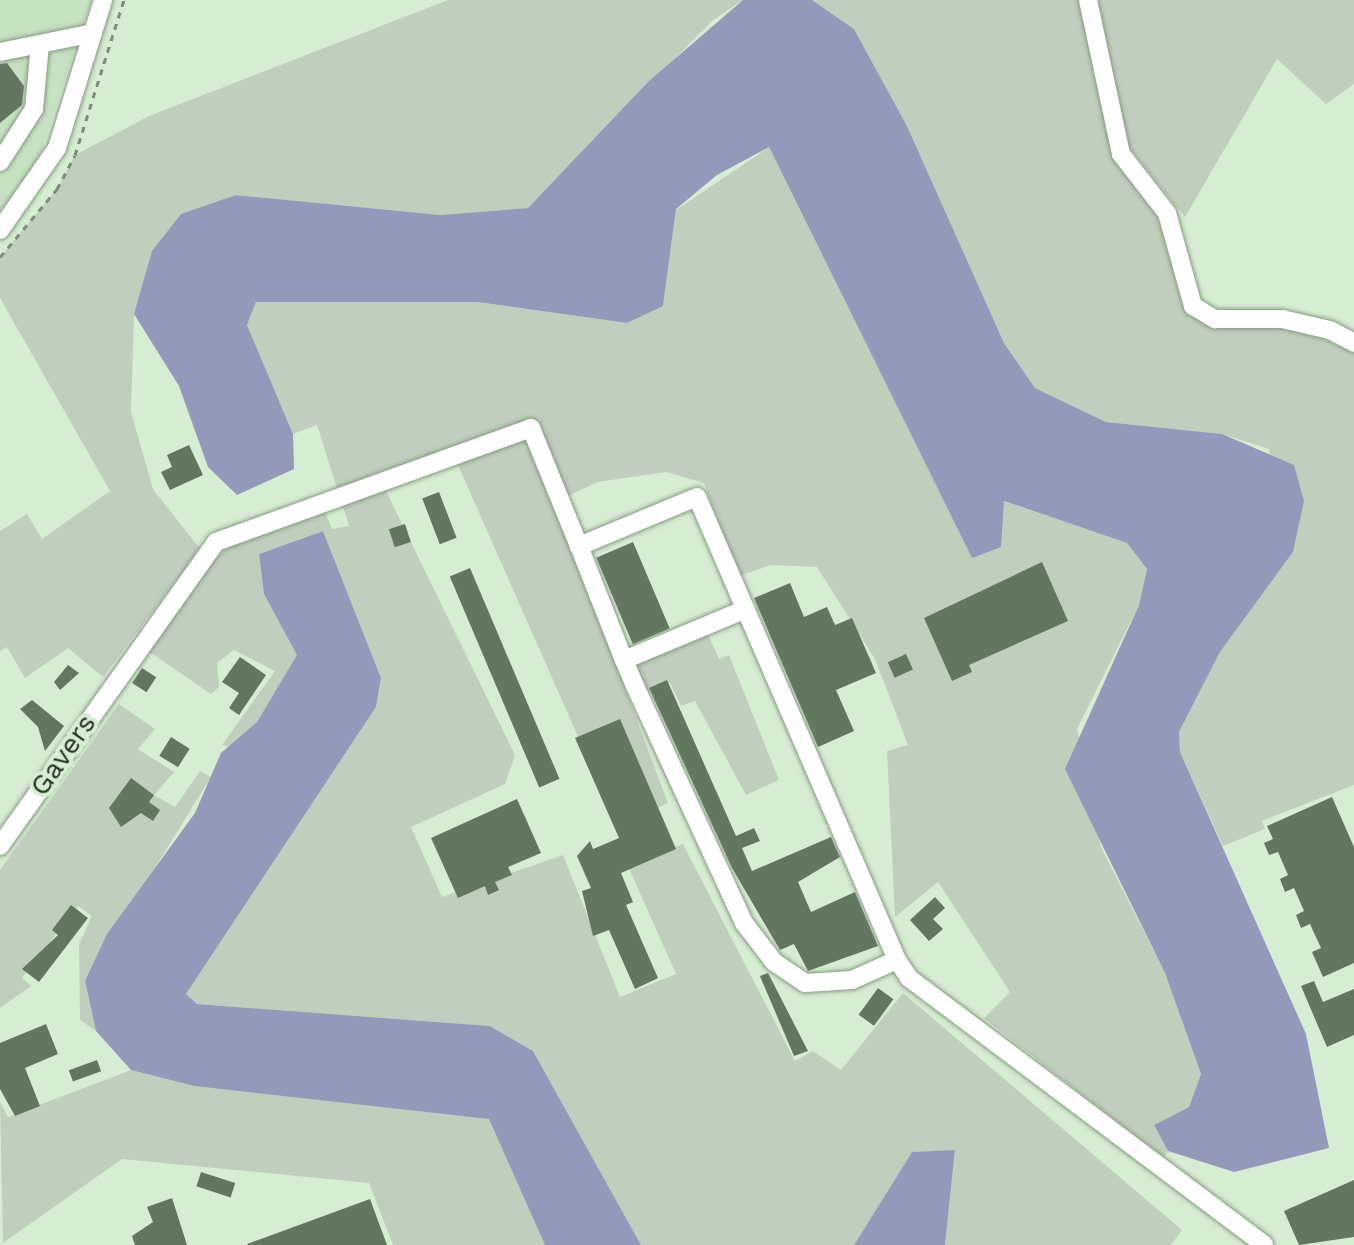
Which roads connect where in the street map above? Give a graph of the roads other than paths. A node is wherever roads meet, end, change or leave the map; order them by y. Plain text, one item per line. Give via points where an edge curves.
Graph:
1 (103, 0) edge
2 (1088, 0) edge
3 (93, 33) junction
4 (40, 44) junction
5 (0, 52) edge
6 (0, 162) edge
7 (0, 230) edge
8 (1354, 343) edge
9 (579, 546) junction
10 (746, 609) junction
11 (624, 660) junction
12 (0, 846) edge
13 (897, 960) junction
14 (1264, 1245) edge

1 - 3 street
2 - 8 street via 1121,154 1167,213 1193,306 1215,319 1282,319 1330,330
3 - 4 street
3 - 7 street via 57,148
4 - 5 street
4 - 6 street via 34,109
9 - 10 street via 697,497
9 - 11 street
9 - 12 street, Gavers via 531,428 216,542
10 - 11 street
10 - 13 street
11 - 13 street via 724,891 774,962 820,985
13 - 14 street via 909,978

